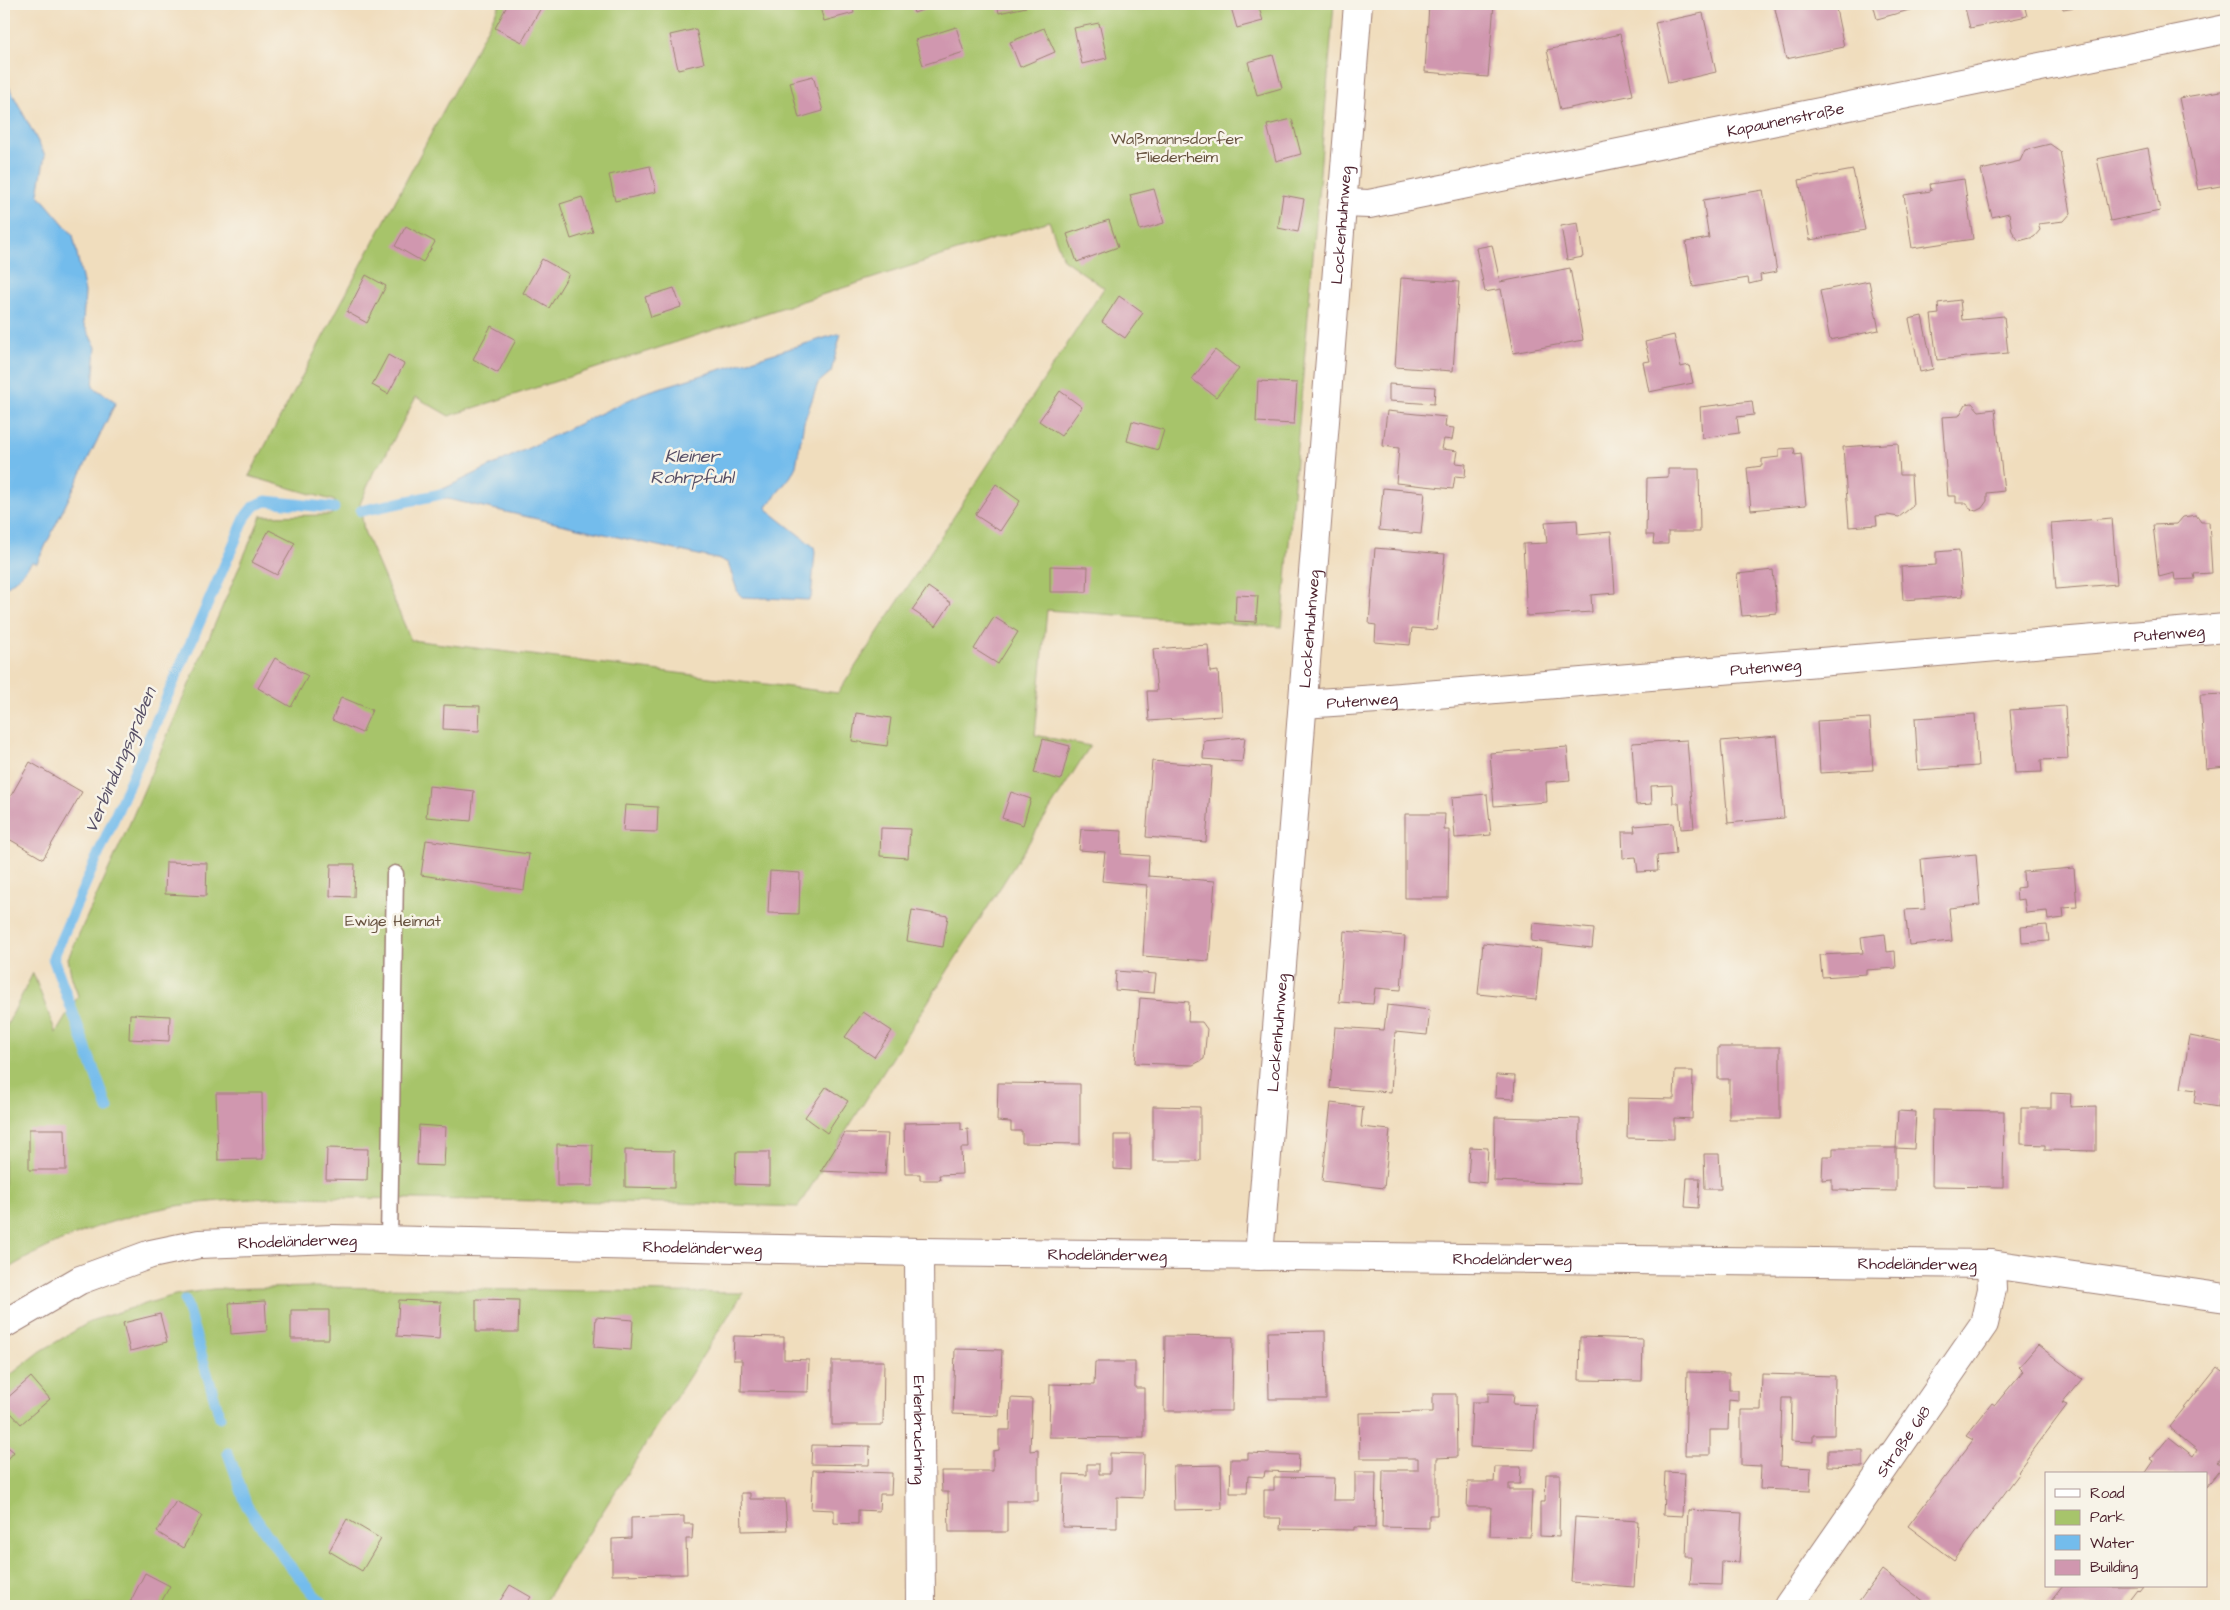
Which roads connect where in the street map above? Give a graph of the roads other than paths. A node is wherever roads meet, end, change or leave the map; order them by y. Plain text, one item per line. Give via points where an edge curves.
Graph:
1 (1358, 4) edge
2 (2226, 29) edge
3 (1344, 202) junction
4 (2226, 628) edge
5 (1303, 704) junction
6 (396, 874) dead end
7 (389, 1239) junction
8 (919, 1252) junction
9 (1259, 1256) junction
10 (1991, 1264) junction
11 (2226, 1298) edge
12 (4, 1324) edge
13 (921, 1606) edge
14 (1788, 1606) edge

1 - 3 street, Lockenhuhnweg
2 - 3 street, Kapaunenstraße via 1368,204
3 - 5 street, Lockenhuhnweg
4 - 5 street, Putenweg
5 - 9 street, Lockenhuhnweg
6 - 7 lane
7 - 8 street, Rhodeländerweg
7 - 12 street, Rhodeländerweg via 199,1244 151,1254 80,1280
8 - 9 street, Rhodeländerweg
8 - 13 street, Erlenbruchring
9 - 10 street, Rhodeländerweg
10 - 11 street, Rhodeländerweg
10 - 14 street, Straße 618 via 1992,1288 1984,1324

